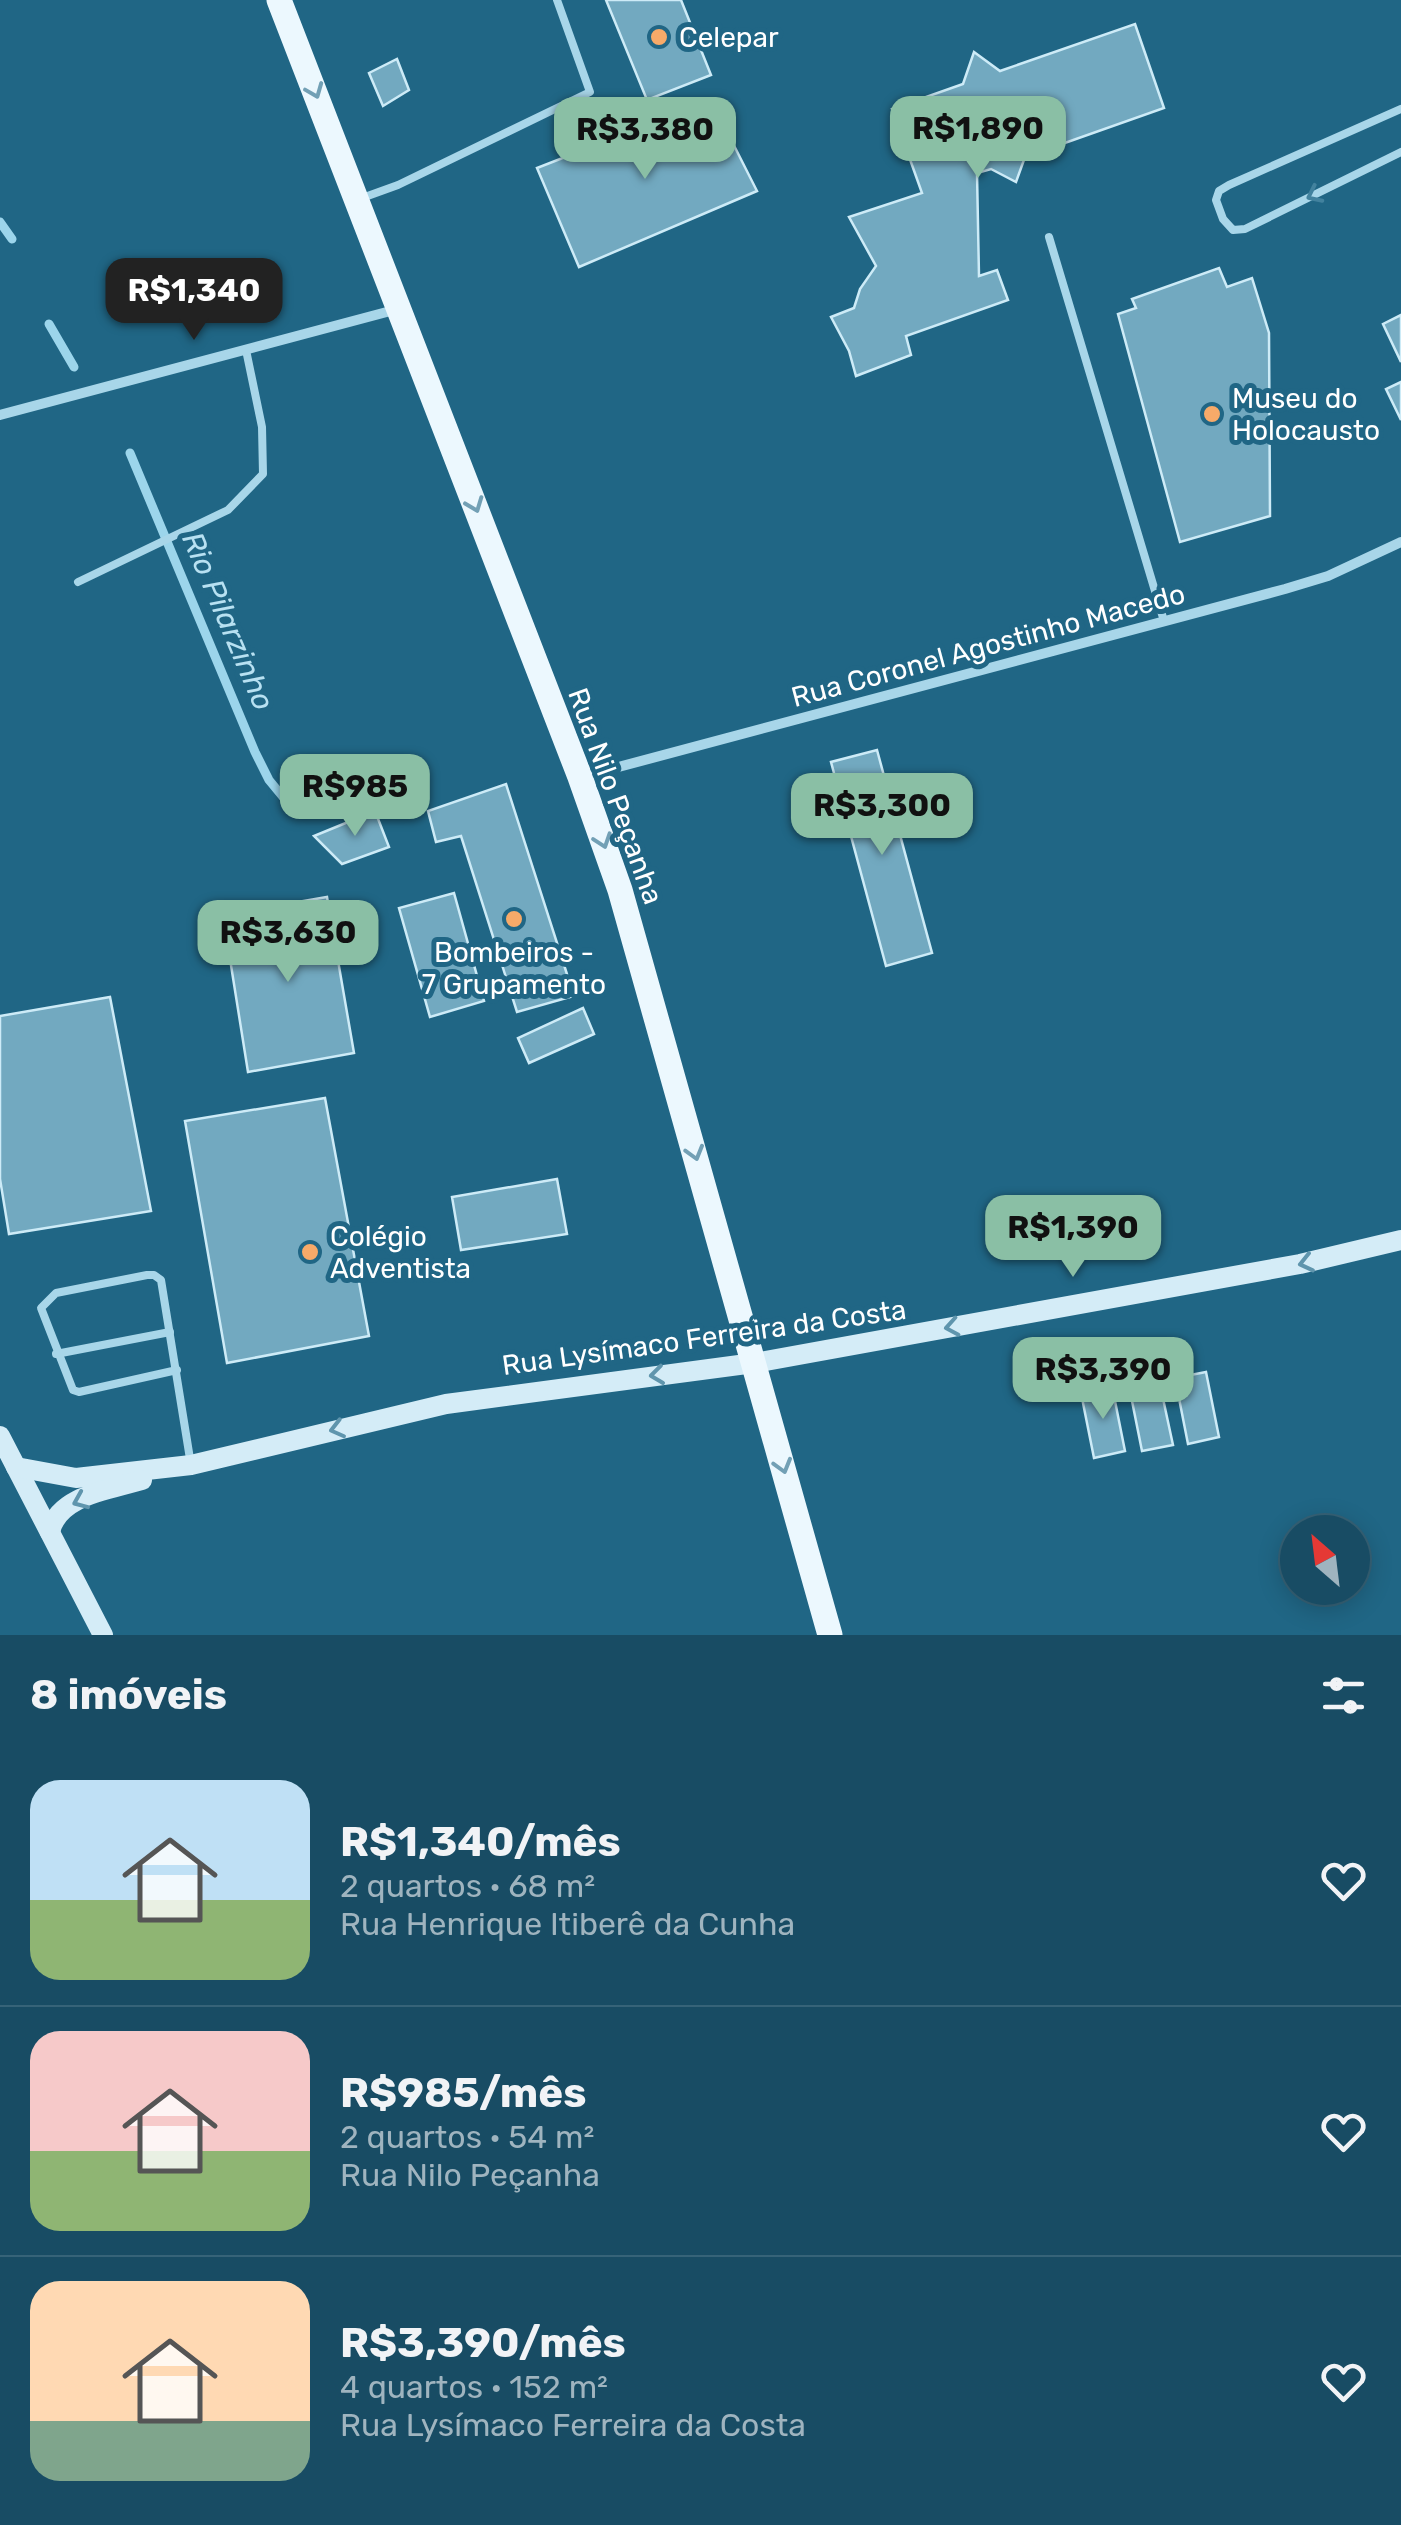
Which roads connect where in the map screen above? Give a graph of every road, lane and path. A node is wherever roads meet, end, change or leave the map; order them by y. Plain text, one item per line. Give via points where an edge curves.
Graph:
1 (279, 0) edge
2 (557, 0) edge
3 (1401, 109) edge
4 (1401, 152) edge
5 (358, 200) junction
6 (1049, 238) dead end
7 (399, 308) junction
8 (246, 350) junction
9 (0, 415) edge
10 (1401, 542) edge
11 (78, 582) dead end
12 (1164, 621) junction
13 (580, 777) junction
14 (1401, 1240) edge
15 (170, 1332) junction
16 (56, 1354) junction
17 (754, 1363) junction
18 (177, 1370) junction
19 (0, 1436) edge
20 (191, 1465) junction
21 (16, 1467) junction
22 (50, 1532) junction
23 (103, 1635) edge
24 (830, 1635) edge

1 -> 5 main road, Rua Nilo Peçanha
2 - 5 lane via 590,92
4 -> 3 lane via 1244,230 1233,230 1216,200 1229,185
5 - 7 main road, Rua Nilo Peçanha
6 - 12 lane
7 - 8 street
7 -> 13 main road, Rua Nilo Peçanha
8 - 9 street
8 - 11 lane via 262,427 263,474 228,510
10 - 12 street, Rua Coronel Agostinho Macedo via 1328,576
12 - 13 street, Rua Coronel Agostinho Macedo
13 -> 17 main road, Rua Nilo Peçanha via 638,949
14 -> 17 main road, Rua Lysímaco Ferreira da Costa
15 - 16 lane
15 - 16 lane via 161,1280 146,1275 46,1300 41,1308
15 - 18 lane
16 - 18 lane via 79,1392
17 -> 20 main road, Rua Lysímaco Ferreira da Costa via 480,1398
17 -> 24 main road, Rua Nilo Peçanha
18 - 20 lane
19 - 21 main road
20 - 21 main road, Rua Lysímaco Ferreira da Costa via 76,1478
20 -> 22 main road via 71,1502
21 - 22 main road
22 - 23 main road

